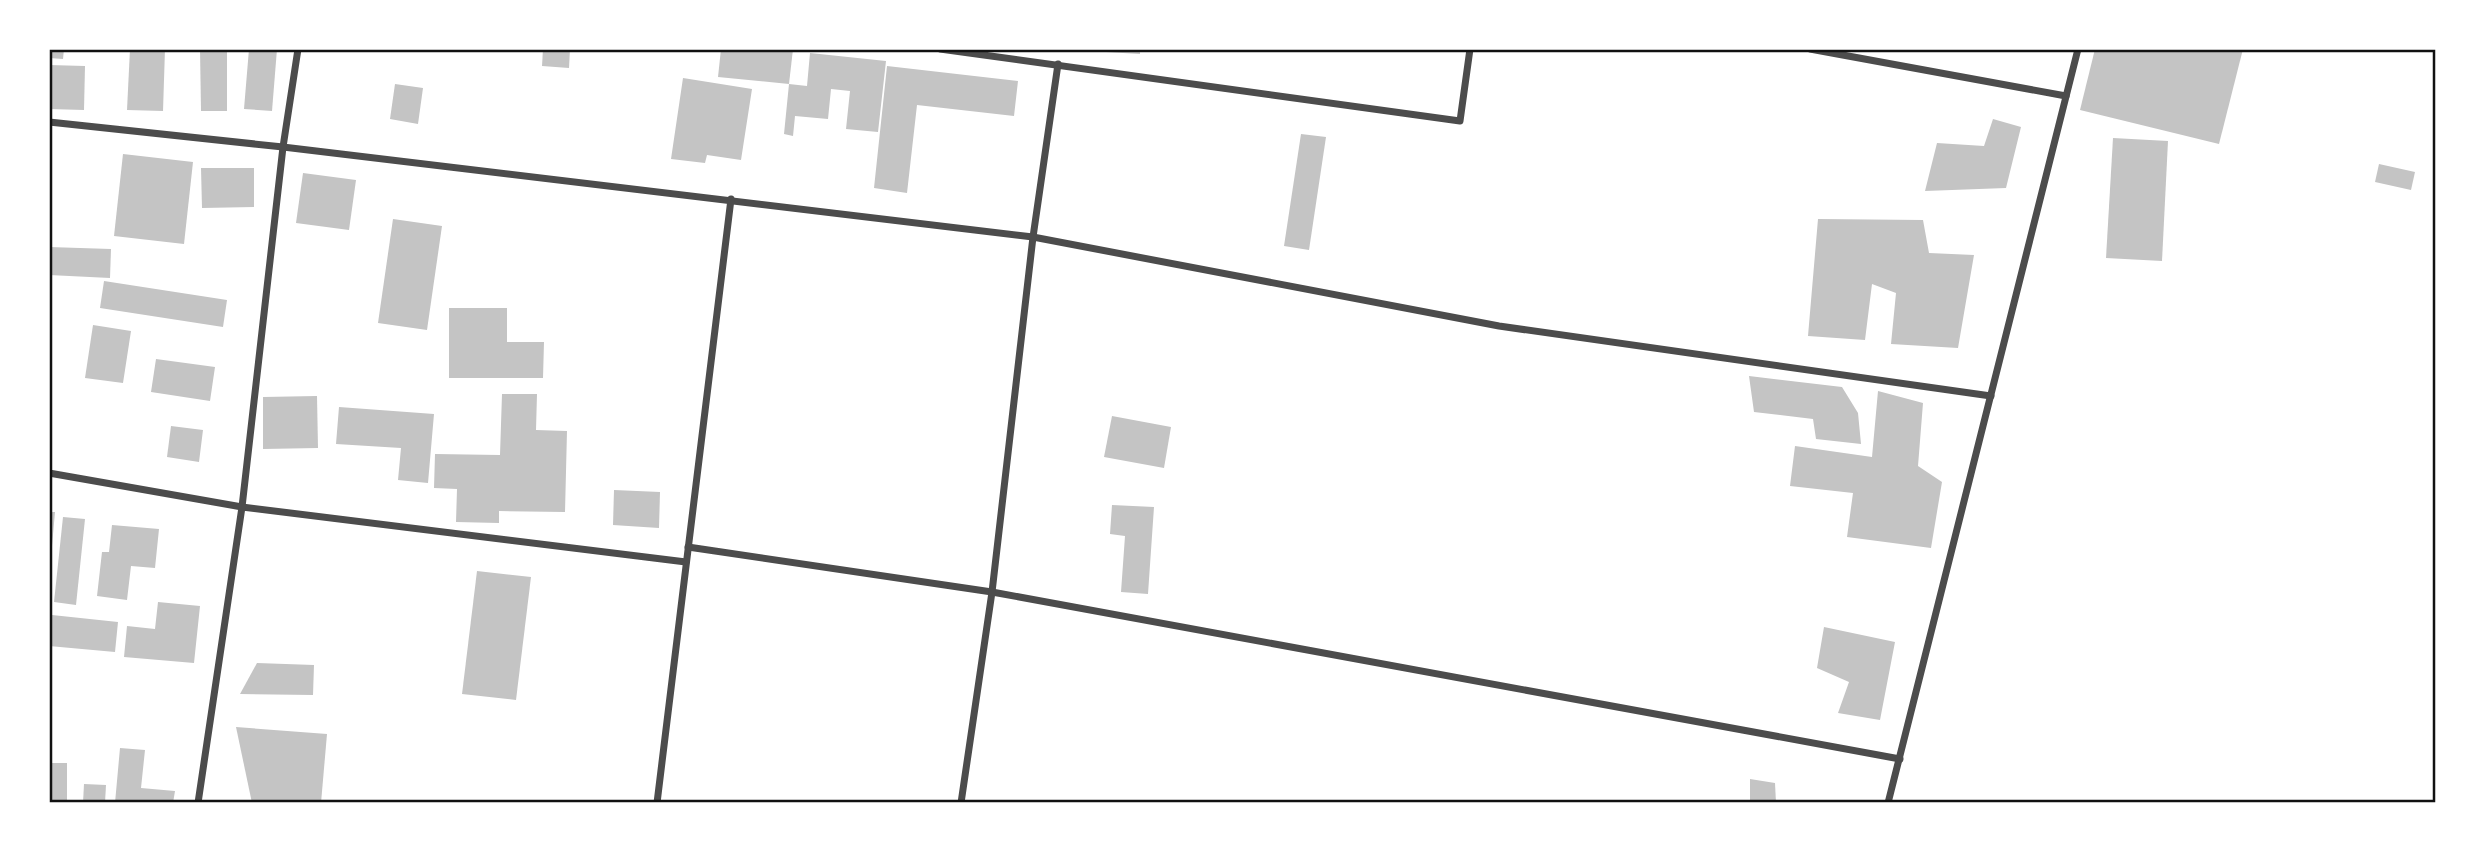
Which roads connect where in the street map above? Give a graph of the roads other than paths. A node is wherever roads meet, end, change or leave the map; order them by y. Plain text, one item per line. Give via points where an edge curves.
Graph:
1 (298, 49) edge
2 (940, 49) edge
3 (1470, 49) edge
4 (1810, 49) edge
5 (2078, 49) edge
6 (1058, 64) junction
7 (2066, 96) junction
8 (49, 122) edge
9 (283, 147) junction
10 (731, 200) junction
11 (1033, 237) junction
12 (1991, 396) junction
13 (49, 473) edge
14 (242, 507) junction
15 (688, 547) junction
16 (686, 562) junction
17 (992, 592) junction
18 (1900, 759) junction
19 (198, 803) edge
20 (657, 803) edge
21 (961, 803) edge
22 (1888, 803) edge

1 - 9 street
2 - 6 street
3 - 6 street via 1460,121
4 - 7 street
5 - 7 street
6 - 11 street
7 - 12 street
8 - 9 street
9 - 10 street
9 - 14 street
10 - 11 street
10 - 15 street
11 - 12 street via 1499,326
11 - 17 street
12 - 18 street
13 - 14 street
14 - 16 street
14 - 19 street
15 - 16 street
15 - 17 street
16 - 20 street
17 - 18 street
17 - 21 street
18 - 22 street

